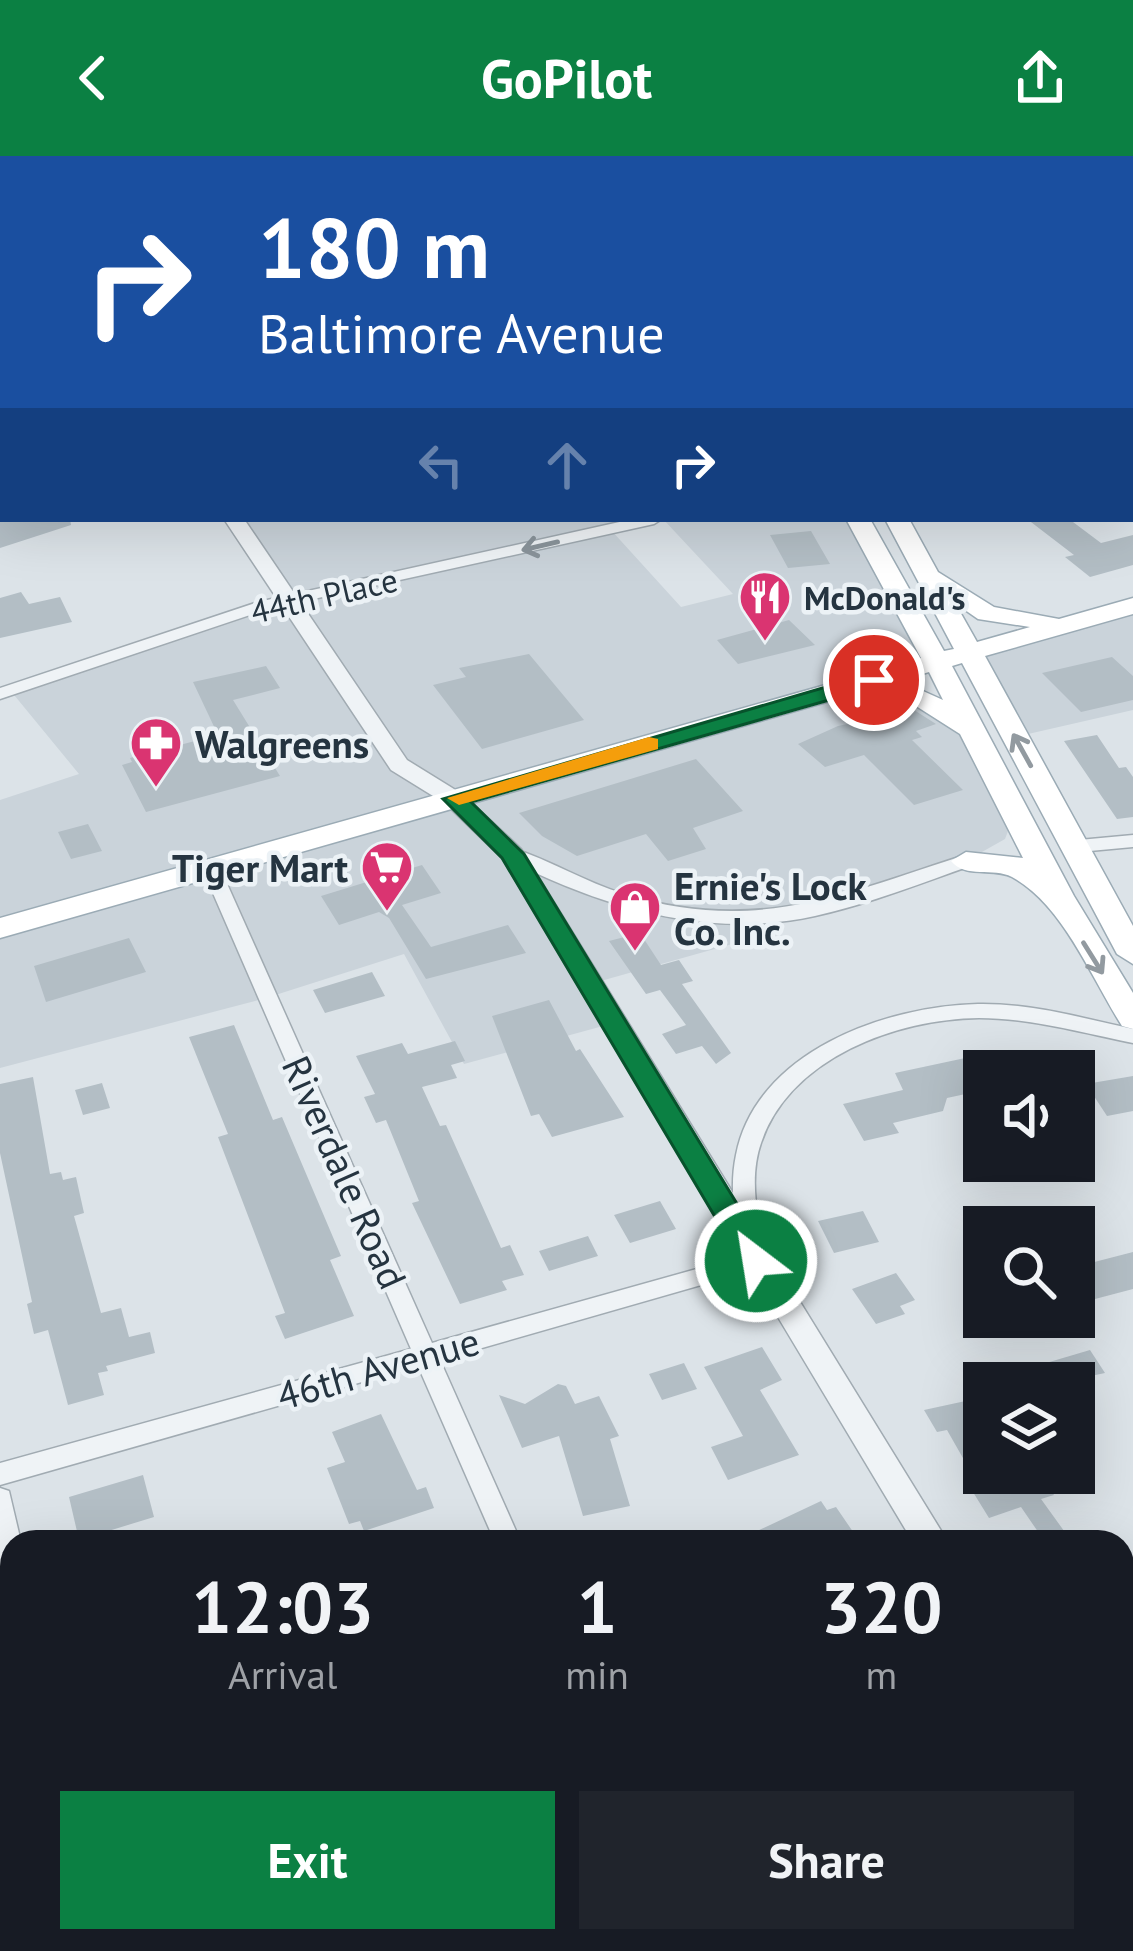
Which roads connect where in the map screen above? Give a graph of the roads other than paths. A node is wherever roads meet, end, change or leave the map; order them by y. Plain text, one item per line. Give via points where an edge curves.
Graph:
1 (236, 522) edge
2 (641, 522) edge
3 (860, 522) edge
4 (899, 522) edge
5 (923, 566) junction
6 (287, 602) junction
7 (1133, 606) edge
8 (1080, 621) junction
9 (968, 653) junction
10 (939, 662) junction
11 (838, 691) junction
12 (0, 694) edge
13 (973, 734) junction
14 (454, 799) junction
15 (1014, 814) junction
16 (1133, 841) edge
17 (1078, 846) junction
18 (512, 854) junction
19 (966, 862) junction
20 (211, 868) junction
21 (1056, 895) junction
22 (0, 928) edge
23 (1133, 954) edge
24 (1133, 1018) edge
25 (1133, 1036) edge
26 (756, 1261) junction
27 (425, 1354) junction
28 (0, 1474) edge
29 (0, 1498) edge
30 (5, 1530) edge
31 (503, 1530) edge
32 (924, 1530) edge

1 - 6 street
2 -> 6 street, 44th Place
3 - 10 main road
4 - 5 main road
5 - 8 main road via 987,614
5 - 9 main road
6 - 12 street, 44th Place
6 - 14 street via 398,765
7 - 8 main road
8 - 9 main road
9 - 10 main road
17 -> 9 main road
10 - 11 main road
10 - 13 main road
11 - 13 main road via 923,699
11 - 14 main road
13 - 15 main road
14 - 18 street
14 - 20 main road
15 - 19 main road via 998,846
15 - 21 main road
16 - 17 street
17 - 23 main road
18 - 19 street via 597,893 716,916 815,910
18 - 26 street
19 - 21 main road via 1016,866
20 - 22 main road
20 - 27 street, Riverdale Road
21 -> 24 main road
25 - 26 street via 983,1011 901,1021 844,1044 774,1094 751,1138 746,1217
26 - 27 street, 46th Avenue
26 - 32 street
27 - 28 street, 46th Avenue
27 - 31 street, Riverdale Road
29 - 30 street

